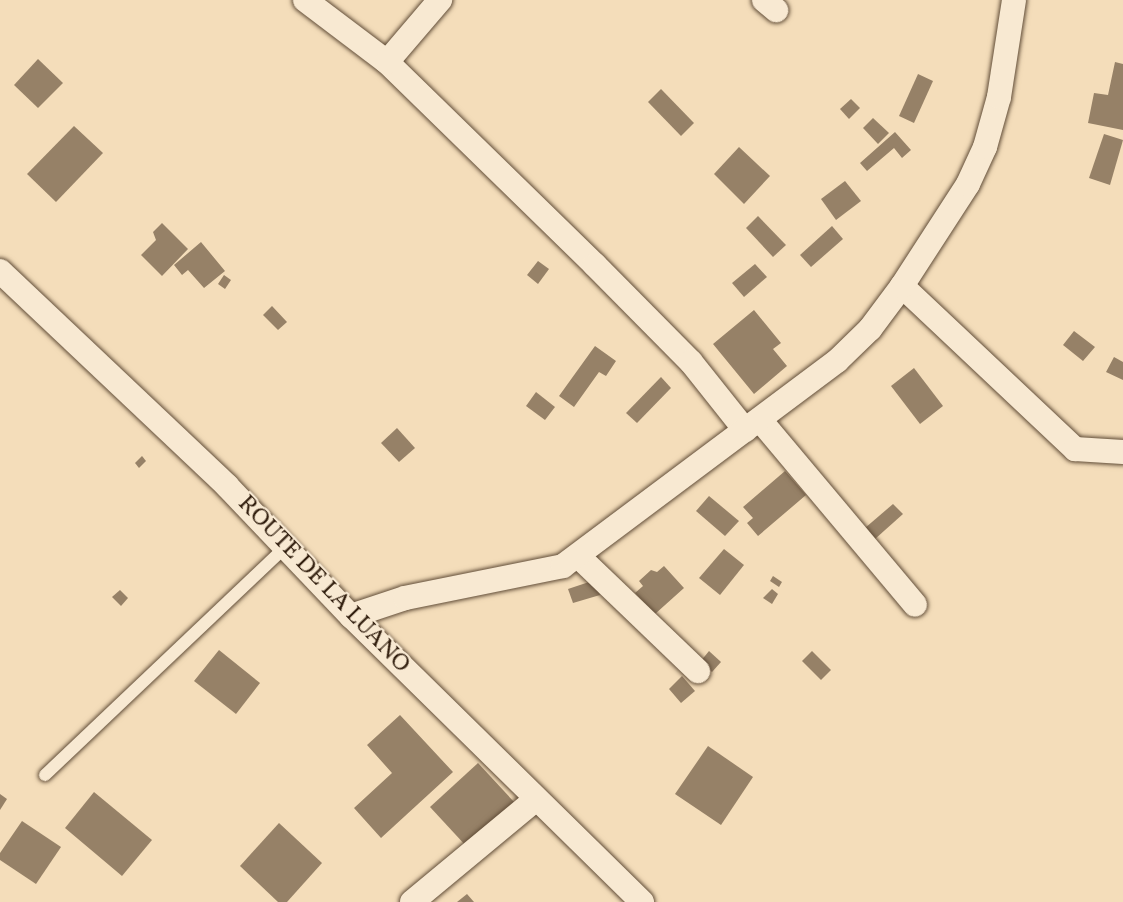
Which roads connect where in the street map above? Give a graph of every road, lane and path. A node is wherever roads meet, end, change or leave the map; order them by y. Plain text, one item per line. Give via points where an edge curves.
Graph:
1 (305, 0) edge
2 (440, 0) edge
3 (1014, 0) edge
4 (387, 62) junction
5 (0, 270) edge
6 (902, 286) junction
7 (752, 425) junction
8 (1123, 452) edge
9 (285, 547) junction
10 (579, 556) junction
11 (915, 605) dead end
12 (351, 616) junction
13 (698, 671) dead end
14 (45, 775) dead end
15 (536, 799) junction
16 (412, 902) edge
17 (642, 902) edge

1 - 4 street
2 - 4 street
3 - 6 street via 999,97 985,147 968,184
4 - 7 street
5 - 9 street, ROUTE DE LA LUANO
6 - 7 street via 870,329 837,361
6 - 8 street via 1075,449
7 - 10 street
7 - 11 street
9 - 12 street, ROUTE DE LA LUANO
9 - 14 lane
10 - 12 street via 544,572 405,598
10 - 13 street
12 - 15 street, ROUTE DE LA LUANO
15 - 16 street
15 - 17 street, ROUTE DE LA LUANO

